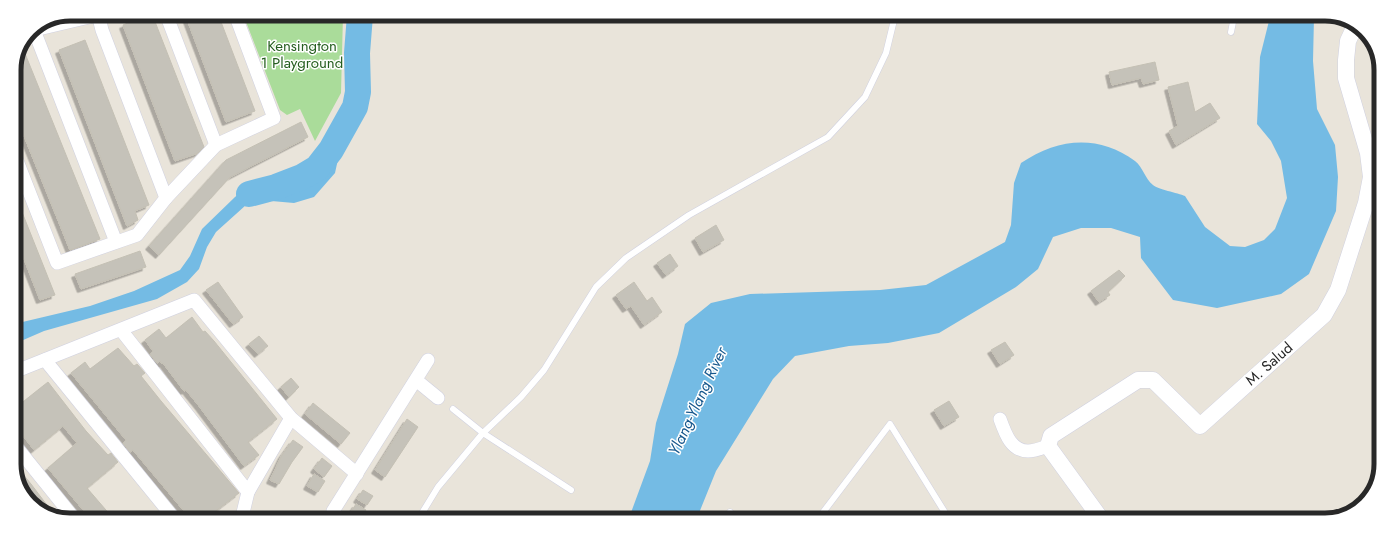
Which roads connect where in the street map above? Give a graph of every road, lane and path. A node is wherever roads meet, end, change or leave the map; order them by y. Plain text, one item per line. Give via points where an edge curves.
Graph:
1 (70, 21) edge
2 (102, 21) edge
3 (169, 21) edge
4 (238, 21) edge
5 (895, 21) edge
6 (1233, 21) edge
7 (49, 26) edge
8 (1353, 30) edge
9 (1231, 32) dead end
10 (34, 36) edge
11 (216, 145) junction
12 (21, 171) edge
13 (166, 198) junction
14 (116, 242) junction
15 (121, 330) junction
16 (45, 360) junction
17 (428, 360) dead end
18 (21, 369) edge
19 (416, 380) junction
20 (438, 398) dead end
21 (453, 409) dead end
22 (291, 418) junction
23 (1000, 419) dead end
24 (483, 433) junction
25 (1048, 446) junction
26 (21, 453) edge
27 (357, 474) junction
28 (571, 490) dead end
29 (248, 492) junction
30 (333, 511) dead end
31 (70, 513) edge
32 (170, 513) edge
33 (243, 513) edge
34 (422, 513) edge
35 (823, 513) edge
36 (943, 513) edge
37 (1095, 513) edge

1 - 7 street
2 - 13 street via 105,37
3 - 11 street
4 - 11 street via 274,118
5 - 24 lane via 886,53 865,97 828,137 689,215 626,258 596,287 544,370 521,397
6 - 9 lane
8 - 25 street, M. Salud via 1348,41 1346,78 1368,154 1371,177 1366,203 1338,290 1324,315 1200,426 1152,380 1138,380 1051,436
10 - 14 street
11 - 13 street
12 - 14 street via 57,262
13 - 14 street via 137,235
15 - 16 street
15 - 22 street via 194,300
15 - 29 street
16 - 18 street
16 - 32 street
17 - 19 street
19 - 20 street
19 - 27 street
21 - 24 lane
22 - 27 street
22 - 29 street
23 - 25 street via 1005,435 1015,447 1028,451
24 - 28 lane
24 - 34 lane via 438,487
25 - 37 street
26 - 31 street
27 - 30 street
29 - 33 street
35 - 36 lane via 890,424

